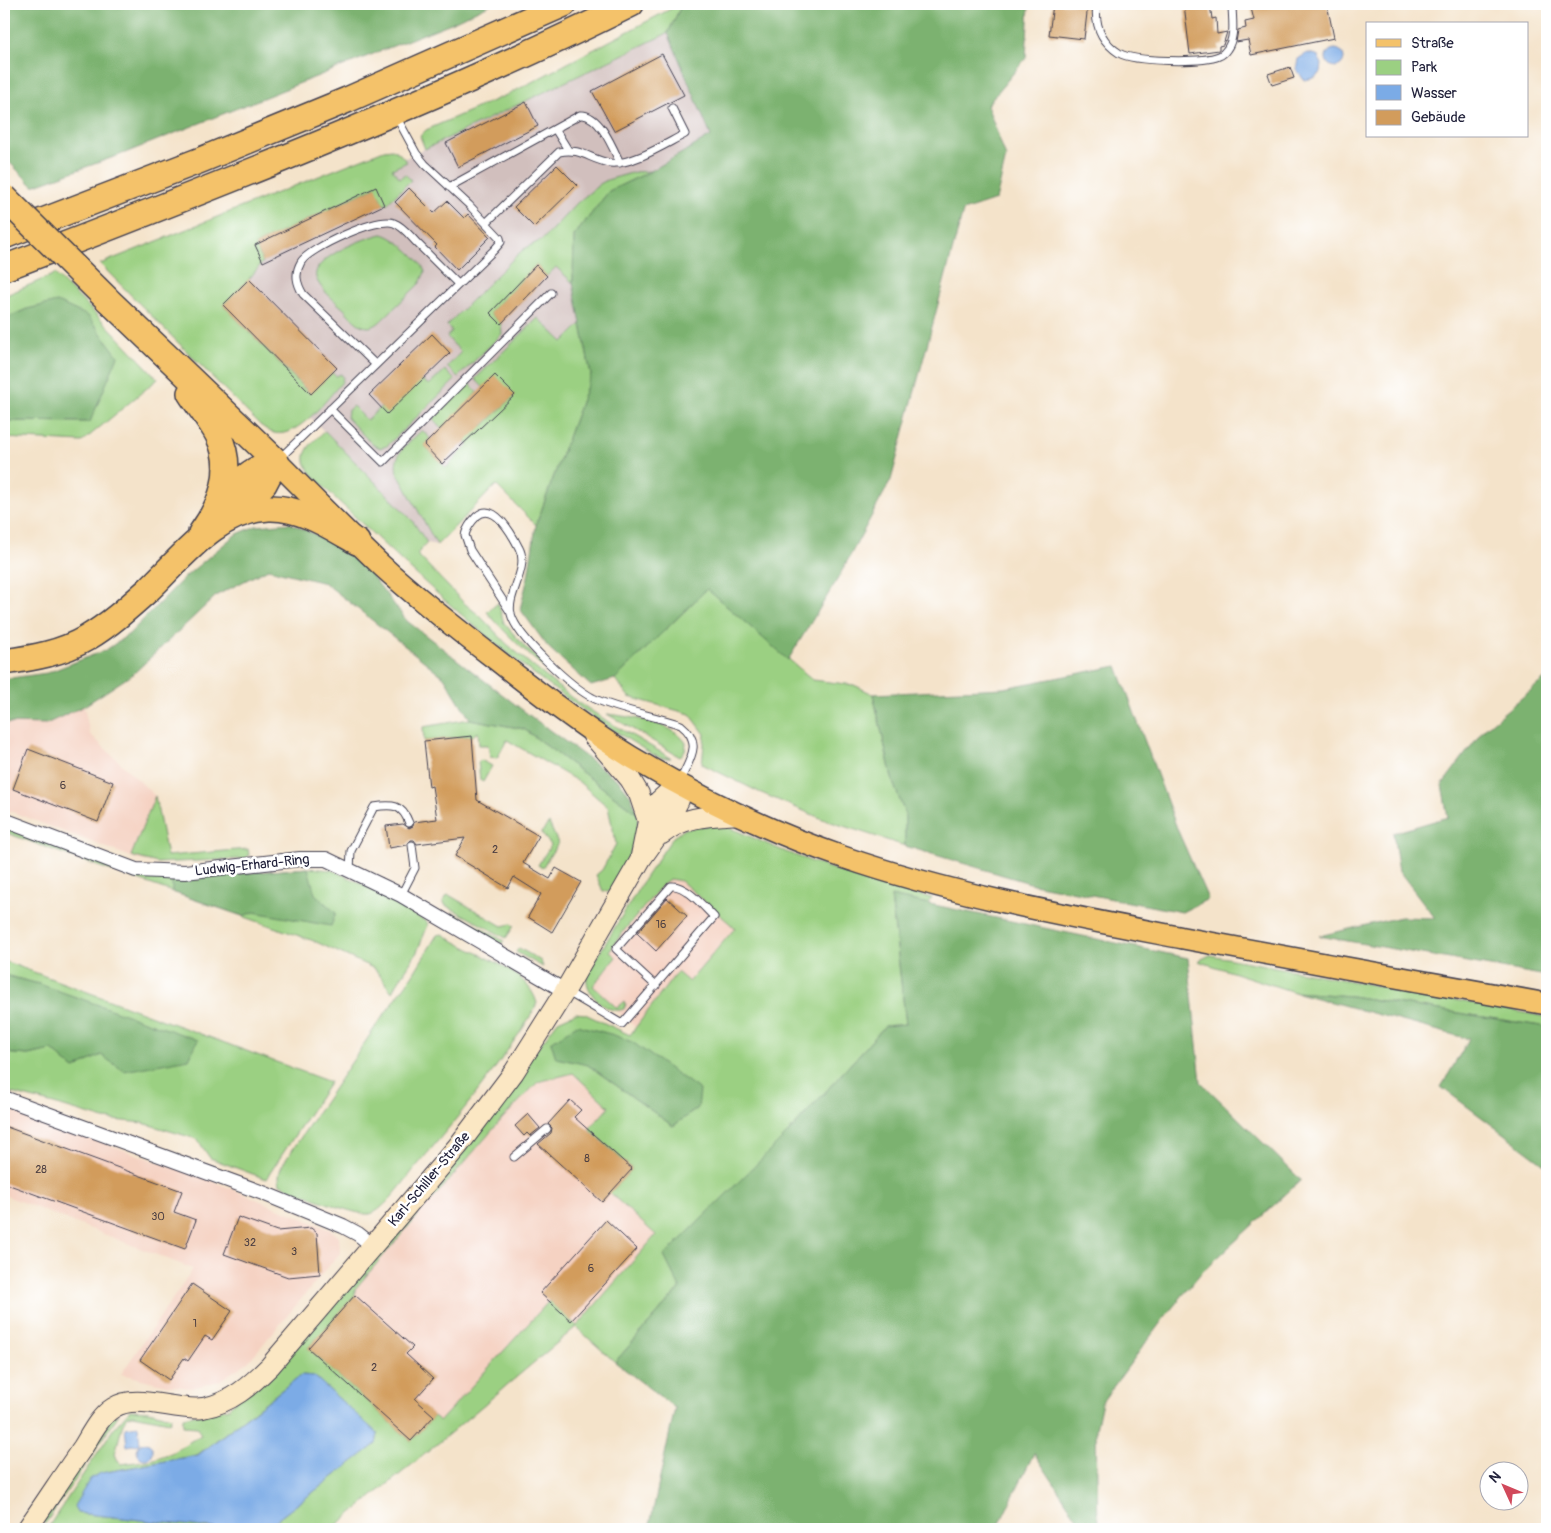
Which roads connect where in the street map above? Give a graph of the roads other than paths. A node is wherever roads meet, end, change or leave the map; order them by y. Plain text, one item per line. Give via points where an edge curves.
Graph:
1 (564, 4) edge
2 (632, 4) edge
3 (1097, 4) edge
4 (1232, 4) edge
5 (672, 108) dead end
6 (394, 112) junction
7 (555, 129) junction
8 (568, 150) junction
9 (620, 163) junction
10 (450, 187) junction
11 (4, 197) edge
12 (486, 222) junction
13 (4, 236) edge
14 (87, 237) junction
15 (4, 268) edge
16 (4, 280) edge
17 (458, 284) junction
18 (551, 293) dead end
19 (166, 355) junction
20 (375, 364) junction
21 (330, 409) junction
22 (276, 462) junction
23 (223, 514) junction
24 (357, 542) junction
25 (511, 613) junction
26 (4, 662) edge
27 (587, 728) junction
28 (679, 783) junction
29 (740, 814) junction
30 (4, 820) edge
31 (409, 823) dead end
32 (652, 830) junction
33 (412, 845) dead end
34 (350, 870) junction
35 (401, 895) junction
36 (656, 986) junction
37 (565, 991) junction
38 (1547, 1004) edge
39 (4, 1098) edge
40 (547, 1130) dead end
41 (514, 1157) dead end
42 (372, 1245) junction
43 (27, 1529) edge

1 - 13 highway via 347,100
2 - 6 highway
3 - 4 lane via 1095,18 1099,30 1120,54 1139,59 1169,60 1222,56 1232,40
5 - 9 lane via 685,134 640,157
6 - 10 lane via 416,153
6 - 14 highway
7 - 8 lane
7 - 9 lane via 586,114 603,130
7 - 10 lane
8 - 9 lane via 609,163
8 - 12 lane via 552,157
10 - 12 lane
11 - 19 highway, bridge
12 - 17 lane via 501,242
14 - 15 highway
14 - 16 highway
17 - 20 lane
17 - 20 lane via 406,232 387,221 326,243 306,256 297,273 297,284 303,294
18 - 21 lane via 383,462
19 - 22 highway
19 - 23 highway via 212,425 223,450 226,464
20 - 21 lane
21 - 22 lane
22 - 23 highway via 258,467 246,476
22 - 24 main road
23 - 24 highway via 283,509 320,521
23 - 26 highway via 216,526 128,608 87,638 45,655
24 - 27 main road via 451,625
25 - 25 lane via 470,550 465,535 470,522 484,512 496,515 520,550 521,570 514,589
25 - 28 lane via 534,648 577,687 592,697 681,725 688,731 693,751
27 - 28 main road
27 - 32 street via 634,785
28 - 29 main road
28 - 32 street via 659,801
29 - 32 street via 704,816
29 - 38 main road via 843,857 996,900
30 - 34 street, Ludwig-Erhard-Ring via 136,870 185,872 313,858 326,859
31 - 34 lane via 399,808 374,807 351,851
32 - 37 street, Karl-Schiller-Straße via 641,859
33 - 35 lane via 415,868
34 - 35 street, Ludwig-Erhard-Ring
35 - 37 street, Ludwig-Erhard-Ring
36 - 36 lane via 714,917 682,887 671,886 616,949
36 - 37 lane via 622,1024
37 - 42 street, Karl-Schiller-Straße via 527,1053 482,1115
39 - 42 street via 263,1193 343,1226
40 - 41 lane
42 - 43 street, Karl-Schiller-Straße via 270,1366 230,1399 203,1408 131,1401 112,1408

